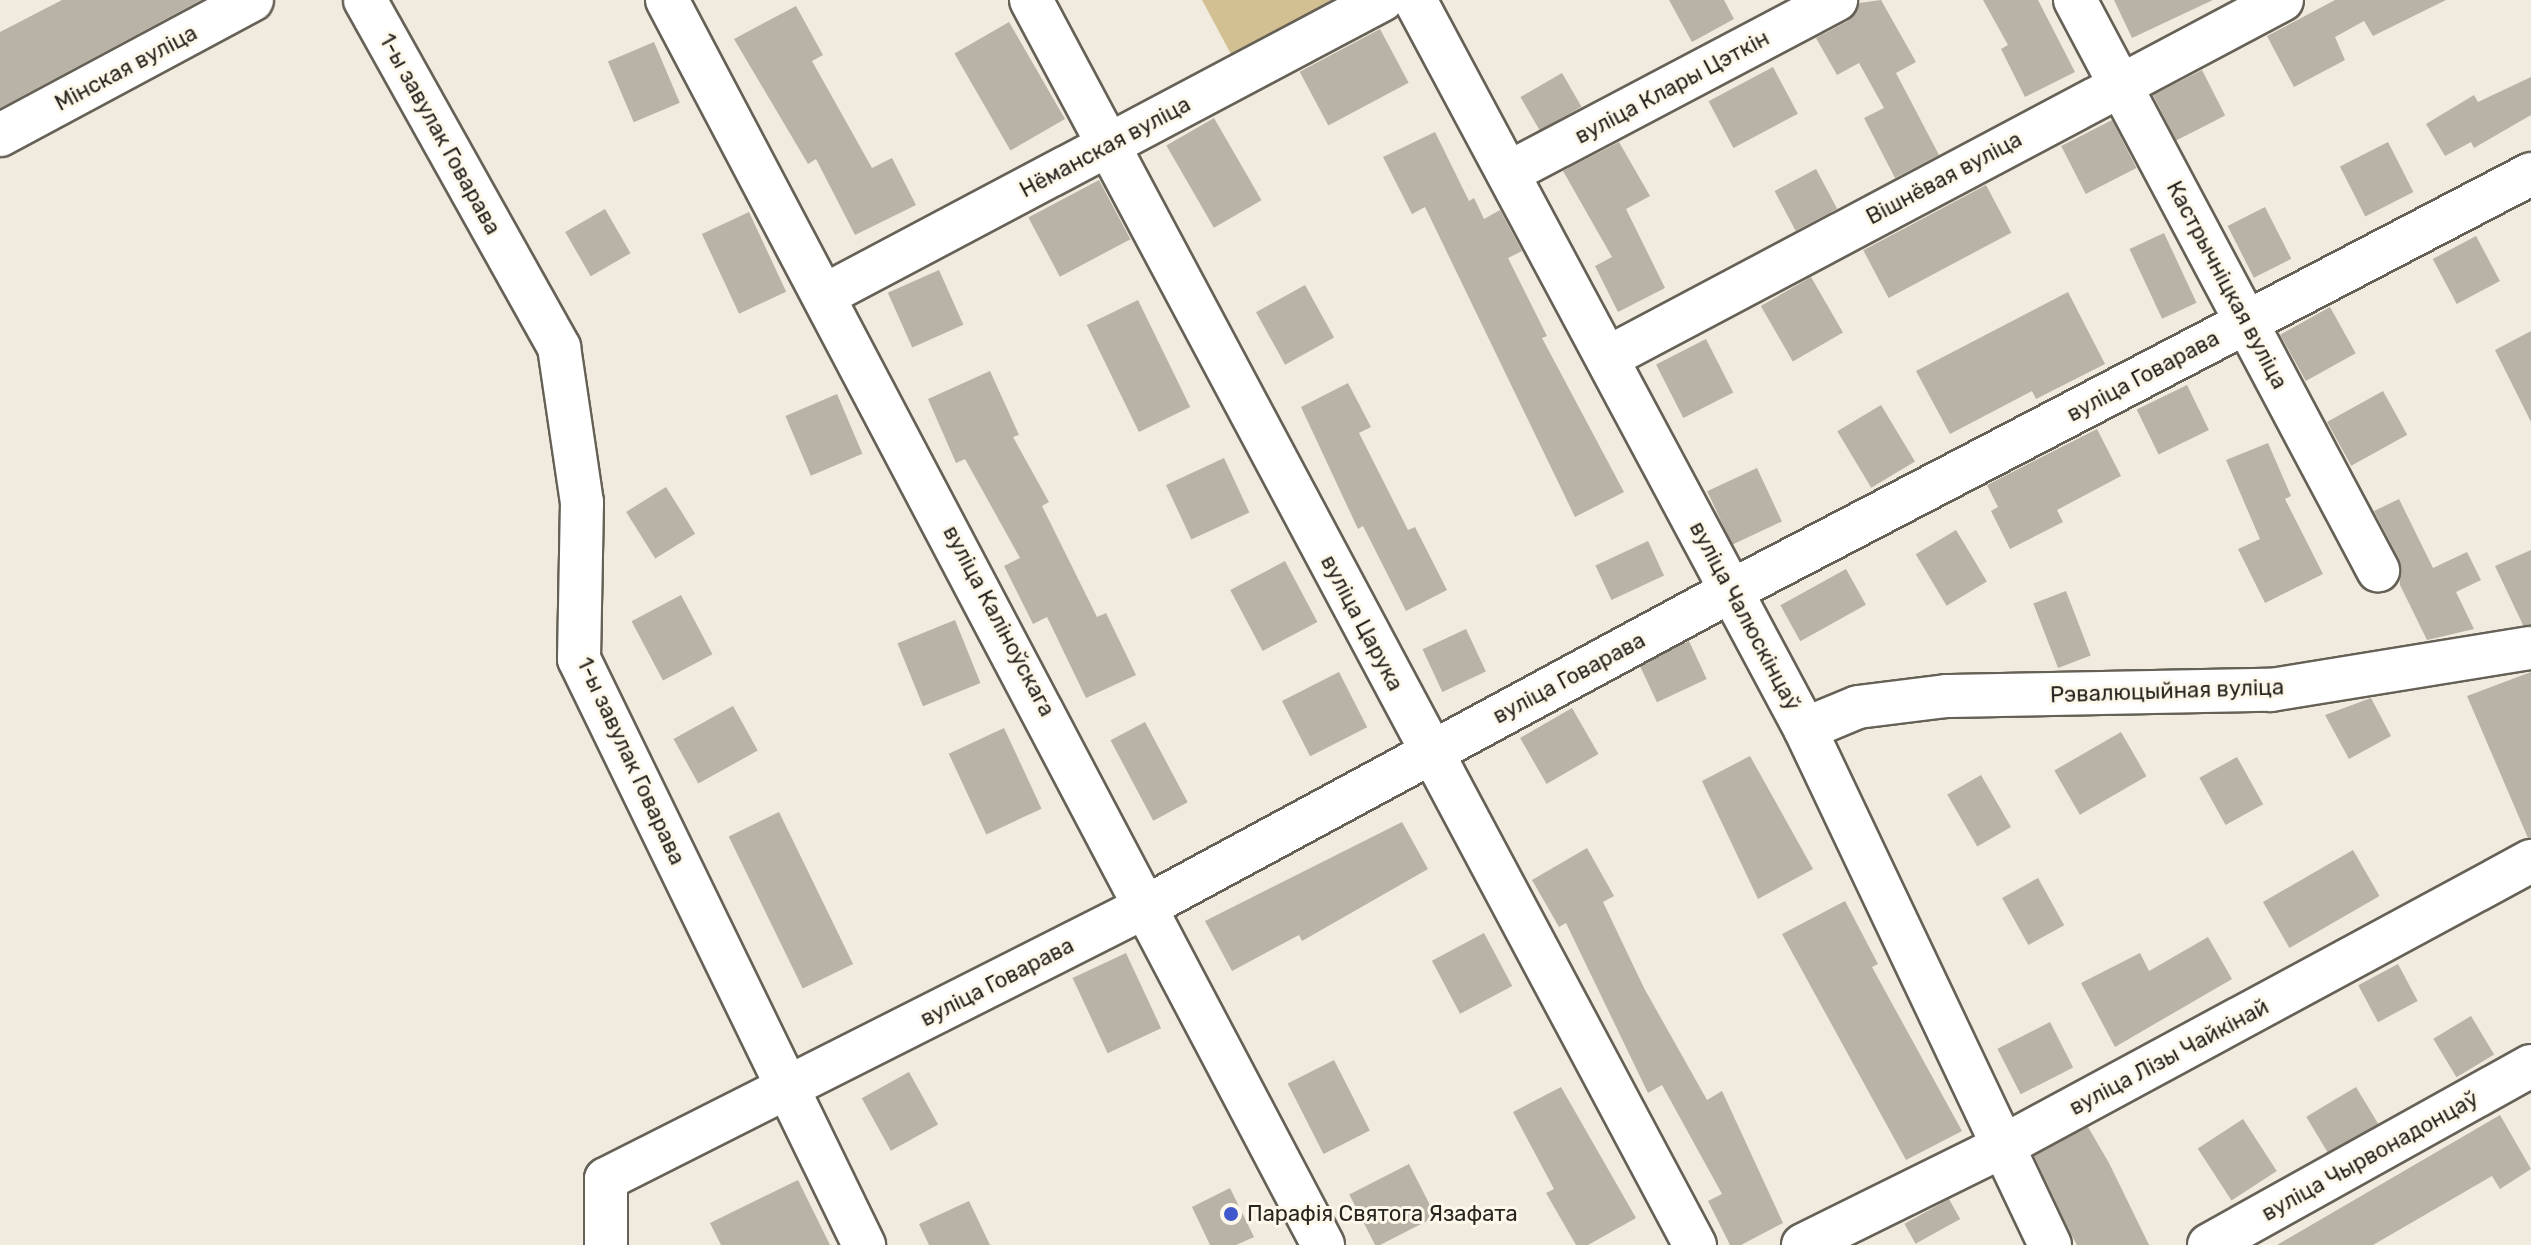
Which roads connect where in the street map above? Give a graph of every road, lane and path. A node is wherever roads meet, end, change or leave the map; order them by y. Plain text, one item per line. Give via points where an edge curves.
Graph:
1 (252, 0) edge
2 (365, 0) edge
3 (667, 0) edge
4 (1031, 0) edge
5 (1382, 0) edge
6 (1415, 0) edge
7 (1836, 0) edge
8 (2075, 0) edge
9 (2282, 0) edge
10 (2118, 85) junction
11 (0, 135) edge
12 (1107, 146) junction
13 (1508, 173) junction
14 (2531, 174) edge
15 (827, 294) junction
16 (2248, 321) junction
17 (1607, 358) junction
18 (2378, 570) dead end
19 (1731, 591) junction
20 (2531, 648) edge
21 (1805, 729) junction
22 (1431, 752) junction
23 (2531, 861) edge
24 (1149, 905) junction
25 (2531, 1066) edge
26 (787, 1088) junction
27 (2005, 1145) junction
28 (606, 1245) edge
29 (864, 1245) edge
30 (1323, 1245) edge
31 (1695, 1245) edge
32 (1803, 1245) edge
33 (2050, 1245) edge
34 (2209, 1245) edge

1 - 11 street, Мінская вуліца
2 - 26 street, 1-ы завулак Говарава via 559,347 582,502 579,659
3 - 15 street, вуліца Каліноўскага
4 - 12 street, вуліца Царука
5 - 12 street, Нёманская вуліца
6 - 13 street, вуліца Чалюскінцаў
7 - 13 street, вуліца Клары Цэткін
8 - 10 street, Кастрычніцкая вуліца
9 - 10 street, Вішнёвая вуліца
10 - 16 street, Кастрычніцкая вуліца
10 - 17 street, Вішнёвая вуліца
12 - 15 street, Нёманская вуліца
12 - 22 street, вуліца Царука
13 - 17 street, вуліца Чалюскінцаў
14 - 16 street, вуліца Говарава
15 - 24 street, вуліца Каліноўскага
16 - 18 street, Кастрычніцкая вуліца
16 - 19 street, вуліца Говарава
17 - 19 street, вуліца Чалюскінцаў
19 - 21 street, вуліца Чалюскінцаў
19 - 22 street, вуліца Говарава
20 - 21 street, Рэвалюцыйная вуліца via 2271,690 1946,696 1858,707
21 - 27 street, вуліца Чалюскінцаў
22 - 24 street, вуліца Говарава
22 - 31 street, вуліца Царука
23 - 27 street, вуліца Лізы Чайкінай
24 - 26 street, вуліца Говарава
24 - 30 street, вуліца Каліноўскага
25 - 34 street, вуліца Чырвонадонцаў
26 - 28 street, вуліца Говарава via 606,1179
26 - 29 street, 1-ы завулак Говарава
27 - 32 street, вуліца Лізы Чайкінай
27 - 33 street, вуліца Чалюскінцаў

